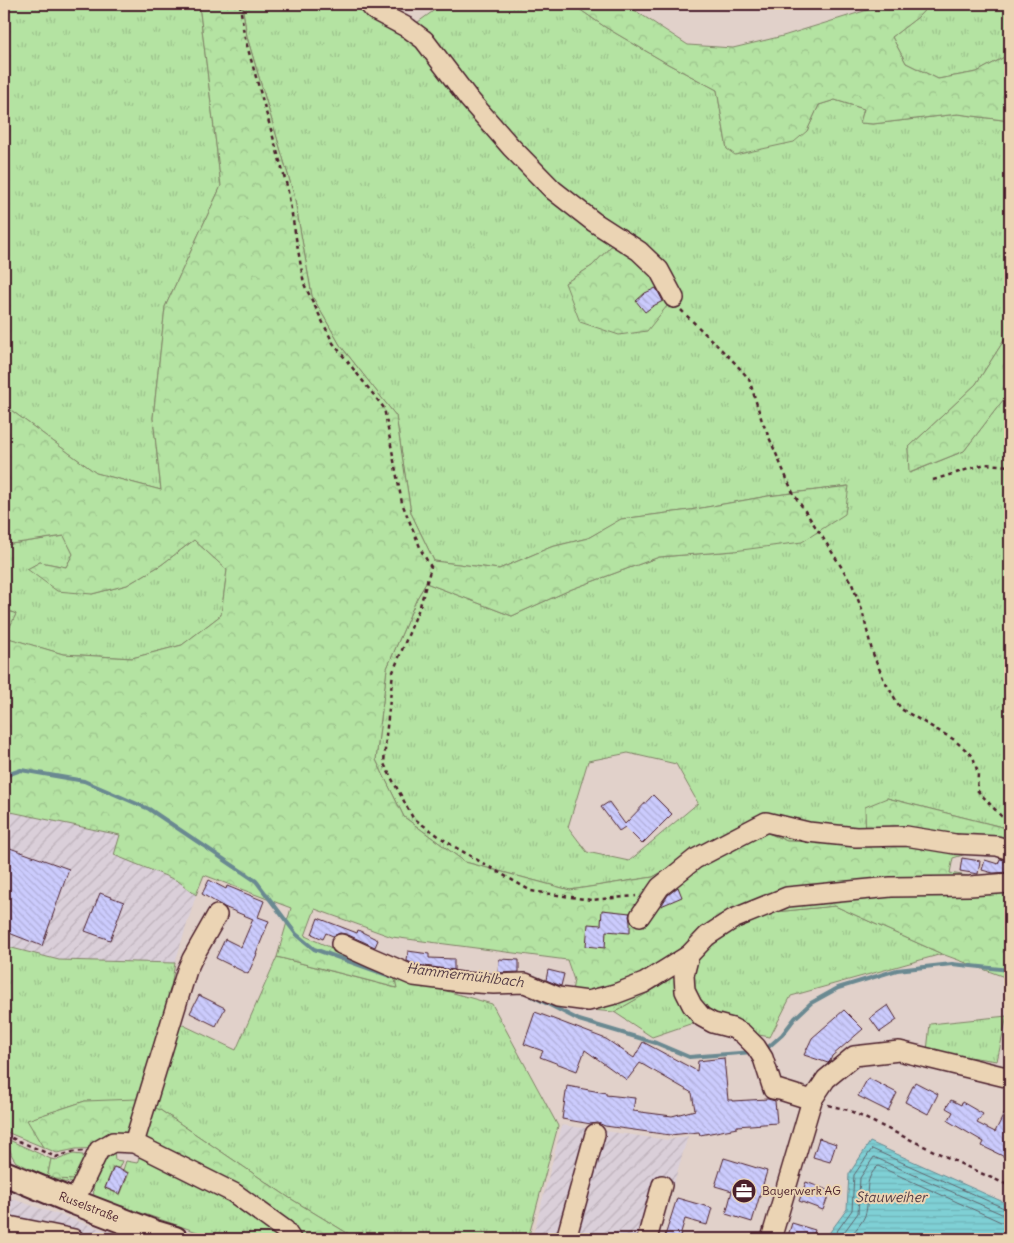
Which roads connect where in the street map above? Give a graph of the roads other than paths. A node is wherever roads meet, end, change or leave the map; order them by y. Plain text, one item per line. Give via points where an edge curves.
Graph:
1 (369, 4) edge
2 (674, 298) road end
3 (1010, 850) edge
4 (1010, 884) edge
5 (217, 916) dead end
6 (640, 916) dead end
7 (341, 944) dead end
8 (688, 955) junction
9 (1010, 1078) edge
10 (812, 1100) junction
11 (595, 1134) dead end
12 (134, 1143) junction
13 (4, 1173) edge
14 (662, 1185) dead end
15 (74, 1202) junction
16 (4, 1225) edge
17 (52, 1237) edge
18 (74, 1239) edge
19 (175, 1239) edge
20 (291, 1239) edge
21 (566, 1239) edge
22 (647, 1239) edge
23 (771, 1239) edge

1 - 2 street via 424,40 511,147 553,190 638,251 659,270
3 - 6 street via 906,836 856,837 808,832 766,822 695,859 660,886
4 - 8 street via 891,887 787,897 733,919 706,936
5 - 12 street via 192,959
7 - 8 street via 414,976 461,982 526,983 558,997 588,1001 644,983
8 - 10 street via 685,991 702,1017 742,1033 759,1053 773,1089
9 - 10 street via 898,1052 854,1056 826,1079
10 - 23 street
11 - 21 street
12 - 15 street via 113,1142 99,1150
12 - 20 street via 234,1193 285,1230
13 - 15 main road, Ruselstraße
14 - 22 street
15 - 19 main road, Ruselstraße
16 - 17 street
17 - 18 street

